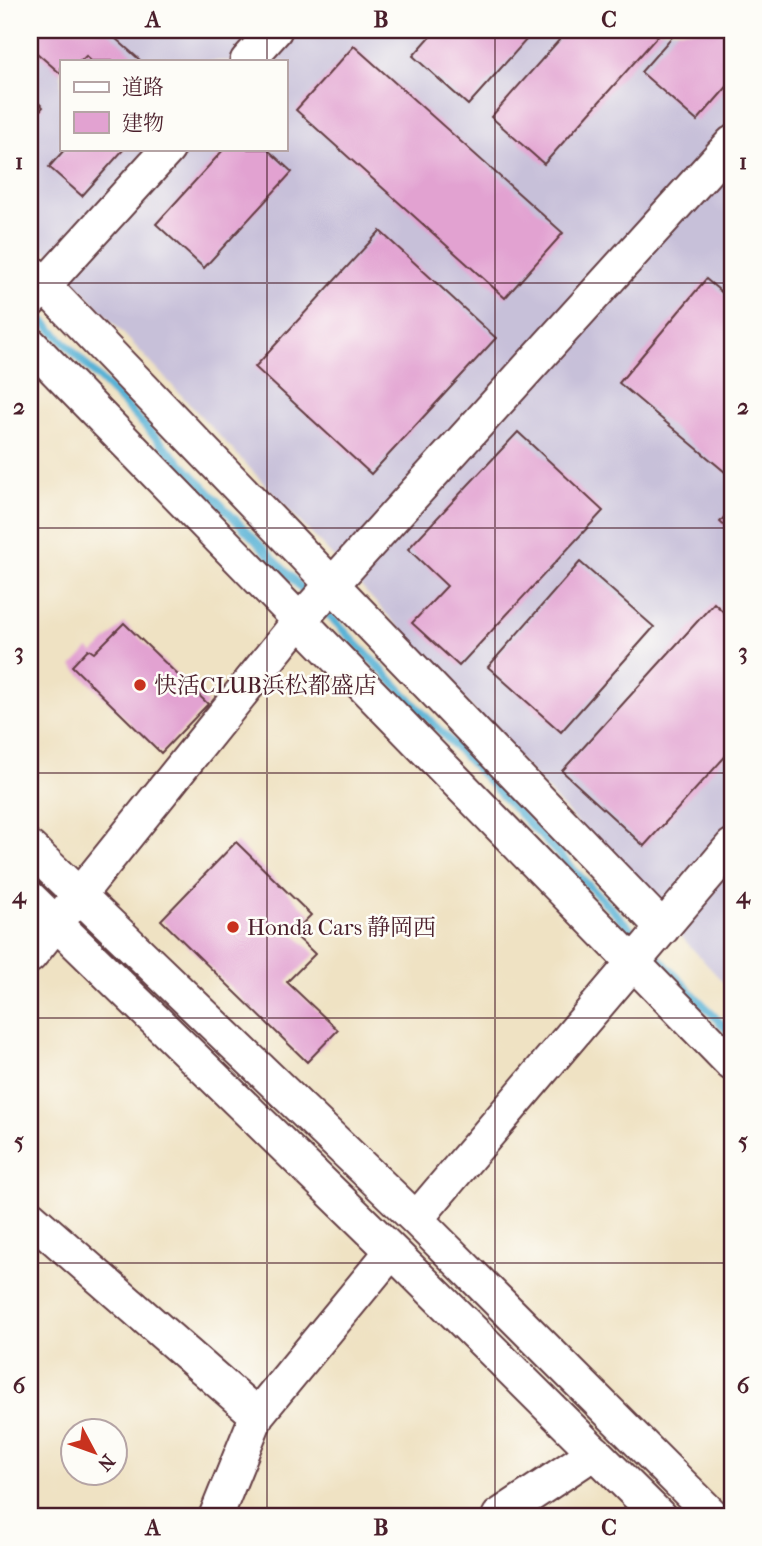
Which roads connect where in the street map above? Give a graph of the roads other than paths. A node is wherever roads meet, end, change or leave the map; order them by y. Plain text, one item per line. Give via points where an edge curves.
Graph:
1 (275, 30) edge
2 (248, 60) edge
3 (732, 143) edge
4 (167, 150) edge
5 (35, 286) edge
6 (30, 344) edge
7 (331, 584) junction
8 (300, 620) junction
9 (732, 846) edge
10 (30, 848) edge
11 (78, 895) junction
12 (30, 898) edge
13 (55, 923) junction
14 (663, 928) junction
15 (30, 956) edge
16 (634, 962) junction
17 (732, 1064) edge
18 (30, 1217) edge
19 (416, 1219) junction
20 (392, 1251) junction
21 (257, 1415) junction
22 (595, 1452) junction
23 (215, 1516) edge
24 (499, 1516) edge
25 (659, 1516) edge
26 (713, 1516) edge

1 - 2 street
3 - 7 street
4 - 5 street
5 - 7 street
6 - 8 street
7 - 8 street
7 - 14 street
8 - 11 street
8 - 16 street
9 - 14 street
10 - 11 street
11 - 13 street
11 - 19 street
12 - 13 street
13 - 15 street
13 - 20 street
14 - 16 street
16 - 17 street
16 - 19 street
18 - 21 street
19 - 26 street
20 - 21 street
20 - 22 street
21 - 23 street
22 - 24 street
22 - 25 street

